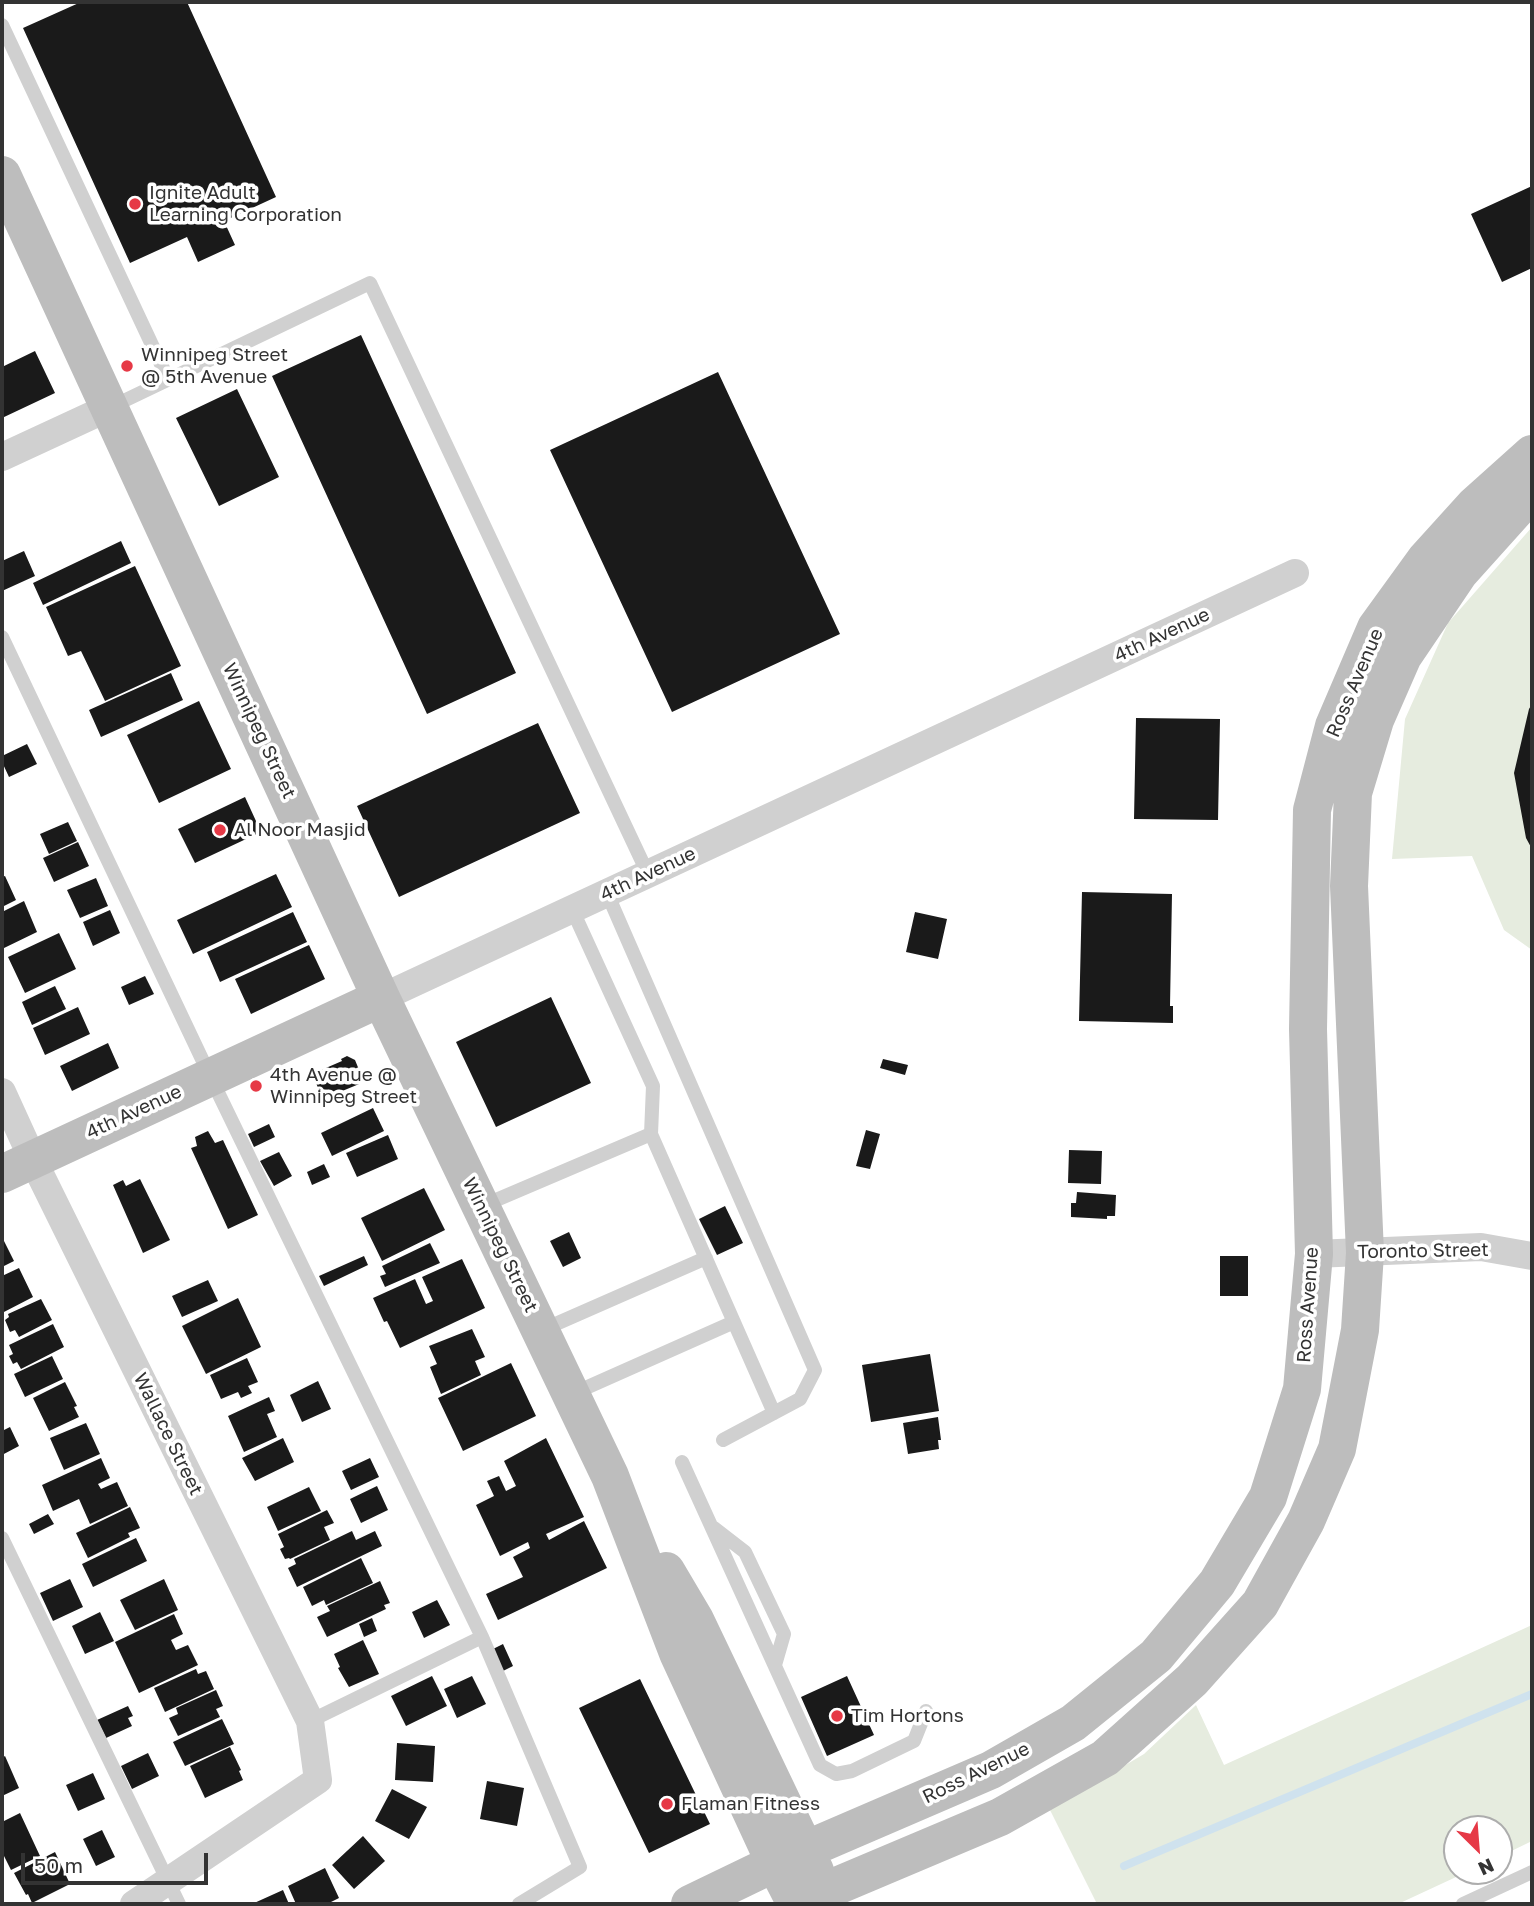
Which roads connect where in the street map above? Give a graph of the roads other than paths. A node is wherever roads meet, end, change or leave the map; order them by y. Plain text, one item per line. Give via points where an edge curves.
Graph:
1 (2, 25) edge
2 (2, 175) edge
3 (168, 379) junction
4 (110, 407) junction
5 (1532, 454) edge
6 (2, 457) edge
7 (1532, 495) edge
8 (1295, 573) dead end
9 (2, 637) edge
10 (648, 874) junction
11 (607, 893) junction
12 (572, 909) junction
13 (381, 998) junction
14 (210, 1076) junction
15 (2, 1093) edge
16 (651, 1134) junction
17 (17, 1167) edge
18 (481, 1206) junction
19 (1365, 1253) junction
20 (1314, 1254) junction
21 (1532, 1256) edge
22 (706, 1258) junction
23 (734, 1322) junction
24 (541, 1331) junction
25 (571, 1394) junction
26 (774, 1413) junction
27 (723, 1440) dead end
28 (682, 1462) dead end
29 (711, 1525) junction
30 (2, 1538) edge
31 (482, 1637) junction
32 (775, 1665) junction
33 (926, 1711) dead end
34 (310, 1721) junction
35 (791, 1856) junction
36 (1532, 1872) edge
37 (174, 1893) edge
38 (808, 1901) edge
39 (134, 1904) edge
40 (519, 1904) edge
41 (690, 1904) edge
42 (1463, 1904) edge

1 - 3 lane
2 - 4 main road, Winnipeg Street
3 - 4 lane
3 - 10 lane via 370,283
4 - 6 street
4 - 13 main road, Winnipeg Street
5 - 20 main road, Ross Avenue via 1474,506 1426,559 1376,628 1334,726 1312,810 1308,1029
7 - 19 main road, Ross Avenue via 1459,573 1403,656 1375,720 1353,793 1349,886
8 - 10 street, 4th Avenue
9 - 14 lane
10 - 11 street, 4th Avenue
11 - 12 street, 4th Avenue
11 - 26 lane via 814,1370 800,1399
12 - 13 street, 4th Avenue
12 - 16 lane via 653,1086
13 - 14 main road, 4th Avenue
13 - 18 main road, Winnipeg Street
14 - 17 main road, 4th Avenue
14 - 31 lane
15 - 17 street, Wallace Street
16 - 18 lane
16 - 22 lane
17 - 34 street, Wallace Street
18 - 24 main road, Winnipeg Street
19 - 20 street, Toronto Street
19 - 21 street, Toronto Street via 1481,1247
19 - 38 main road, Ross Avenue via 1360,1331 1337,1449 1306,1521 1260,1604 1192,1679 1105,1758 1000,1816
20 - 35 main road, Ross Avenue via 1302,1389 1268,1497 1217,1583 1156,1656 1073,1723 991,1770
22 - 23 lane
22 - 24 lane
23 - 25 lane
23 - 26 lane
24 - 25 main road, Winnipeg Street
25 - 35 main road, Winnipeg Street via 610,1476 678,1653
26 - 27 lane
28 - 29 lane
29 - 32 lane
29 - 32 lane via 745,1552 784,1634
30 - 37 lane
31 - 34 lane
31 - 40 lane via 580,1867
32 - 33 lane via 820,1765 836,1774 914,1741
34 - 37 street, Wallace Street via 318,1780
35 - 38 main road, Winnipeg Street
35 - 41 main road, Ross Avenue
36 - 42 lane
37 - 39 street

